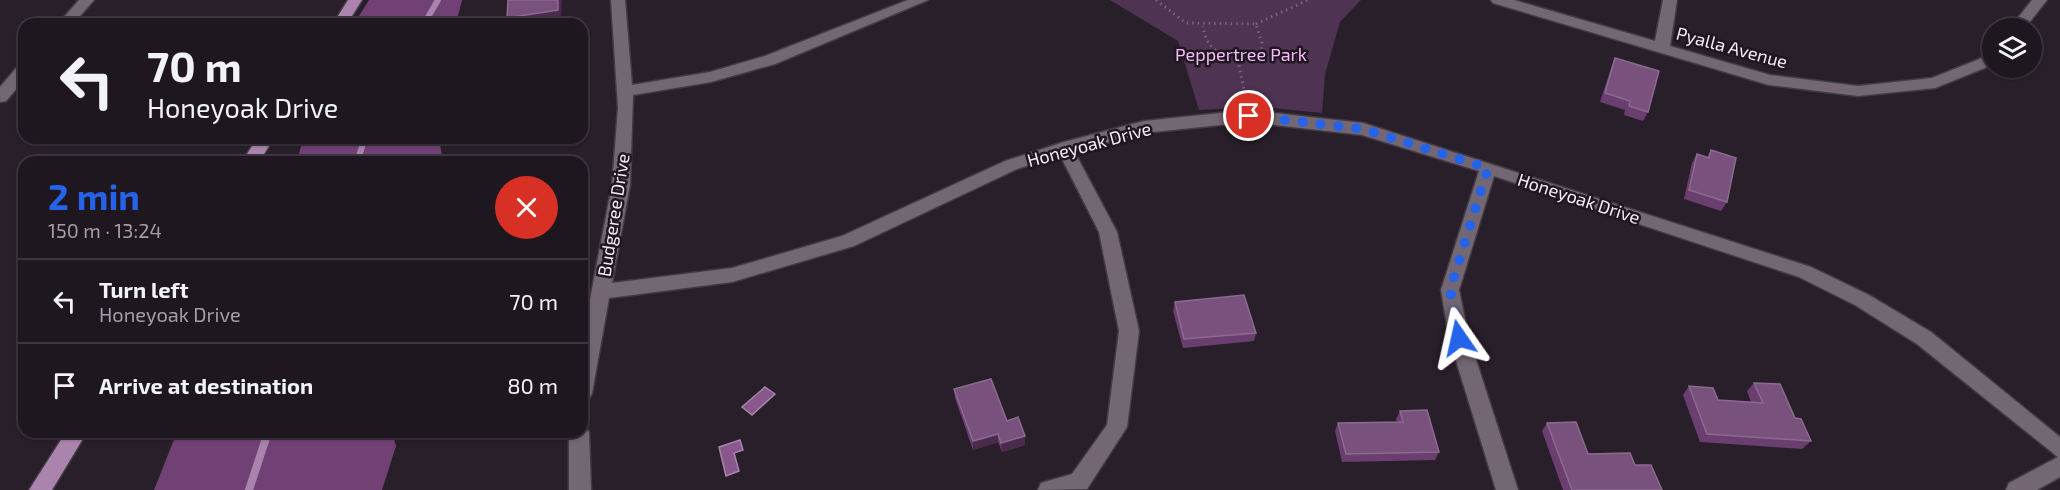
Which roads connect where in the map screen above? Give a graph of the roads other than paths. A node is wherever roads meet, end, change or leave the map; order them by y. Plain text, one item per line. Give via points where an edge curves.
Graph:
1 (87, 0) edge
2 (355, 0) edge
3 (618, 0) edge
4 (1498, 0) edge
5 (1671, 0) edge
6 (2040, 0) edge
7 (913, 1) edge
8 (70, 18) edge
9 (344, 18) edge
10 (2025, 18) edge
11 (1662, 48) junction
12 (1982, 62) edge
13 (18, 76) edge
14 (3, 90) edge
15 (625, 91) junction
16 (1064, 148) junction
17 (1488, 168) junction
18 (601, 292) junction
19 (588, 361) edge
20 (73, 438) edge
21 (579, 438) edge
22 (2060, 449) edge
23 (2060, 466) edge
24 (1082, 486) edge
25 (40, 490) edge
26 (580, 490) edge
27 (1049, 490) edge
28 (1507, 490) edge
29 (2017, 490) edge

1 - 8 street
2 - 9 main road
3 - 15 street, Budgeree Drive
4 - 11 street, Pyalla Avenue
5 - 11 street
6 - 10 street
7 - 15 street via 770,60 711,77
11 - 12 street, Pyalla Avenue via 1769,80 1858,91 1935,83
13 - 14 street
15 - 18 street, Budgeree Drive via 621,185
16 - 17 street, Honeyoak Drive via 1144,127 1249,116 1363,129
16 - 18 street, Honeyoak Drive via 1011,165 848,241 732,275
16 - 24 street via 1108,232 1129,331 1118,427
17 - 22 street, Honeyoak Drive via 1805,272 1924,338
17 - 28 street via 1450,290 1459,338
18 - 19 street, Budgeree Drive
20 - 25 main road
21 - 26 street
23 - 29 street
24 - 27 street

